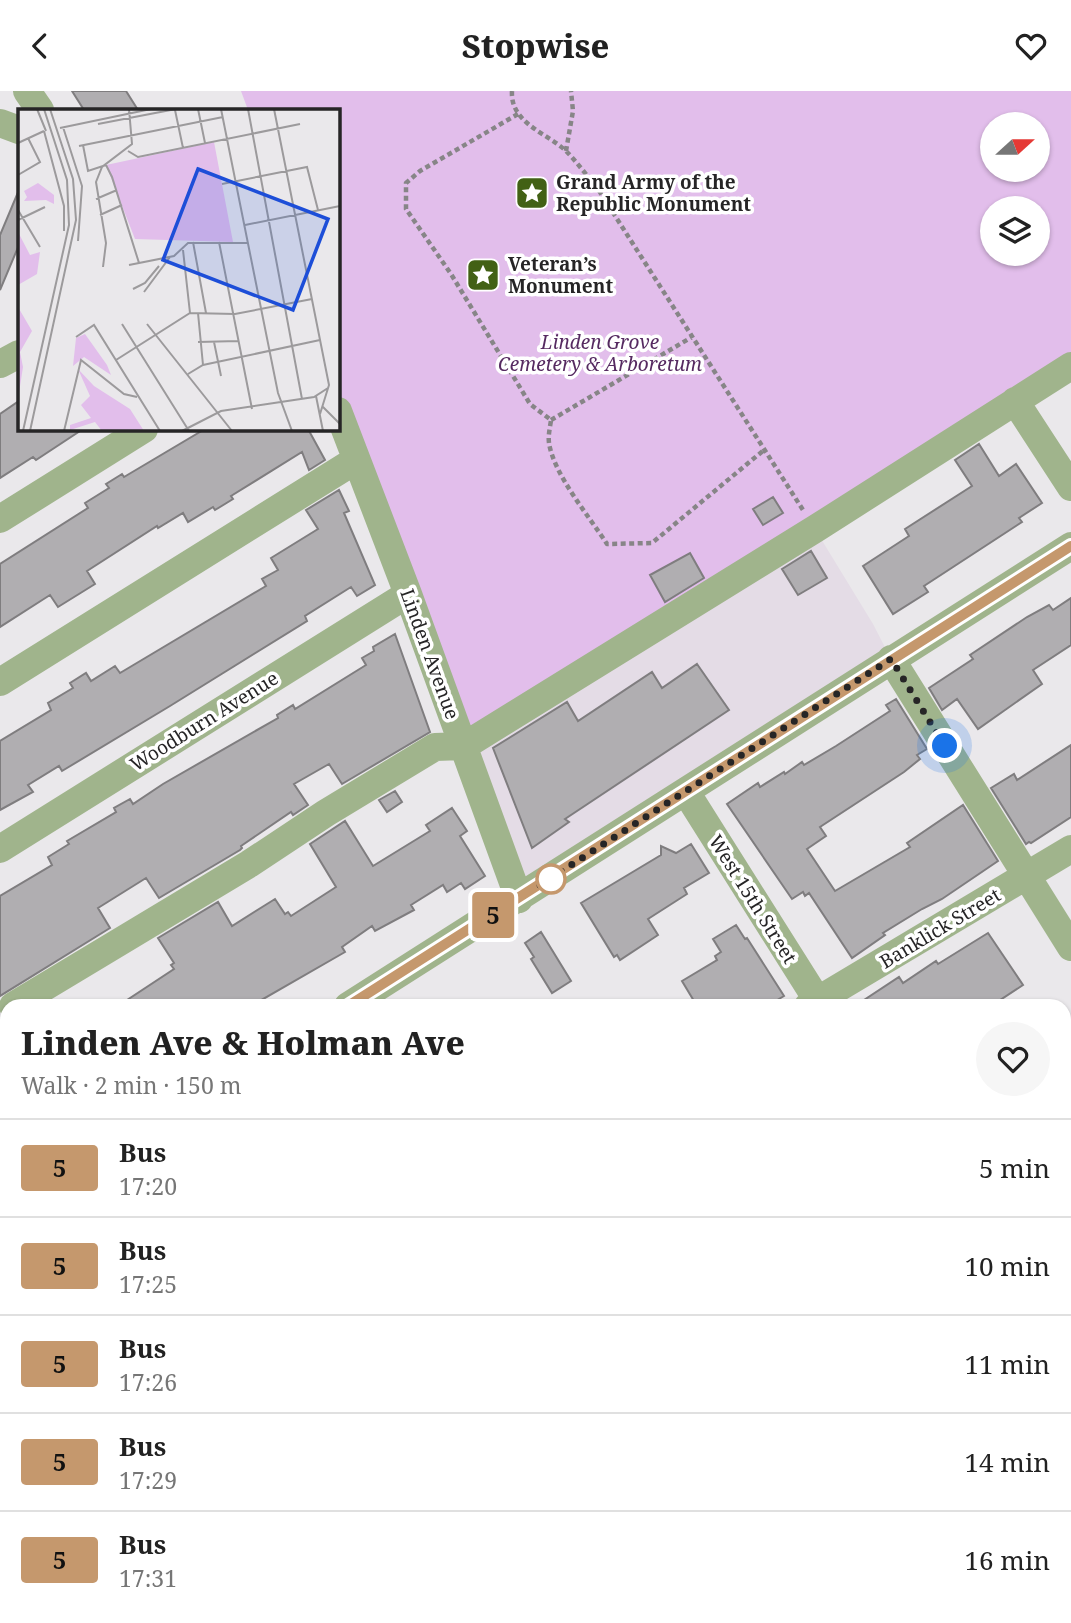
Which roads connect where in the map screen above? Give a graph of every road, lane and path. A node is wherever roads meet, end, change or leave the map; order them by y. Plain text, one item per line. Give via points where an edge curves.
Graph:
1 (27, 91) edge
2 (512, 91) edge
3 (571, 91) edge
4 (39, 109) edge
5 (518, 114) junction
6 (0, 123) edge
7 (18, 130) edge
8 (566, 151) junction
9 (692, 337) junction
10 (18, 354) edge
11 (0, 363) edge
12 (1071, 366) edge
13 (1015, 401) junction
14 (340, 416) edge
15 (551, 420) junction
16 (141, 431) edge
17 (764, 450) junction
18 (356, 460) junction
19 (1071, 487) edge
20 (0, 519) edge
21 (815, 529) junction
22 (1071, 546) edge
23 (408, 594) junction
24 (891, 659) junction
25 (0, 682) edge
26 (464, 746) junction
27 (686, 792) junction
28 (0, 849) edge
29 (1071, 849) edge
30 (1027, 876) junction
31 (519, 899) junction
32 (1071, 947) edge
33 (25, 999) edge
34 (359, 999) edge
35 (812, 999) edge
36 (826, 999) edge

1 - 4 street
2 - 5 path
3 - 8 path via 573,111
5 - 8 path
5 - 15 path via 413,177 406,183 406,209 530,404
6 - 7 street
8 - 9 path via 596,186
9 - 15 path
9 - 17 path
10 - 11 street
12 - 13 street
13 - 19 street
13 - 21 street
14 - 18 street, Linden Avenue
15 - 17 path via 551,451 607,544 652,543
16 - 20 street
17 - 21 path
18 - 23 street, Linden Avenue
18 - 25 street
21 - 26 street
22 - 24 street
23 - 26 street, Linden Avenue
23 - 28 street, Woodburn Avenue
24 - 27 street
24 - 30 street
26 - 31 street, Linden Avenue
26 - 33 street via 435,747
27 - 31 street
27 - 35 street, West 15th Street
29 - 30 street, Banklick Street
30 - 32 street
30 - 36 street, Banklick Street
31 - 34 street

